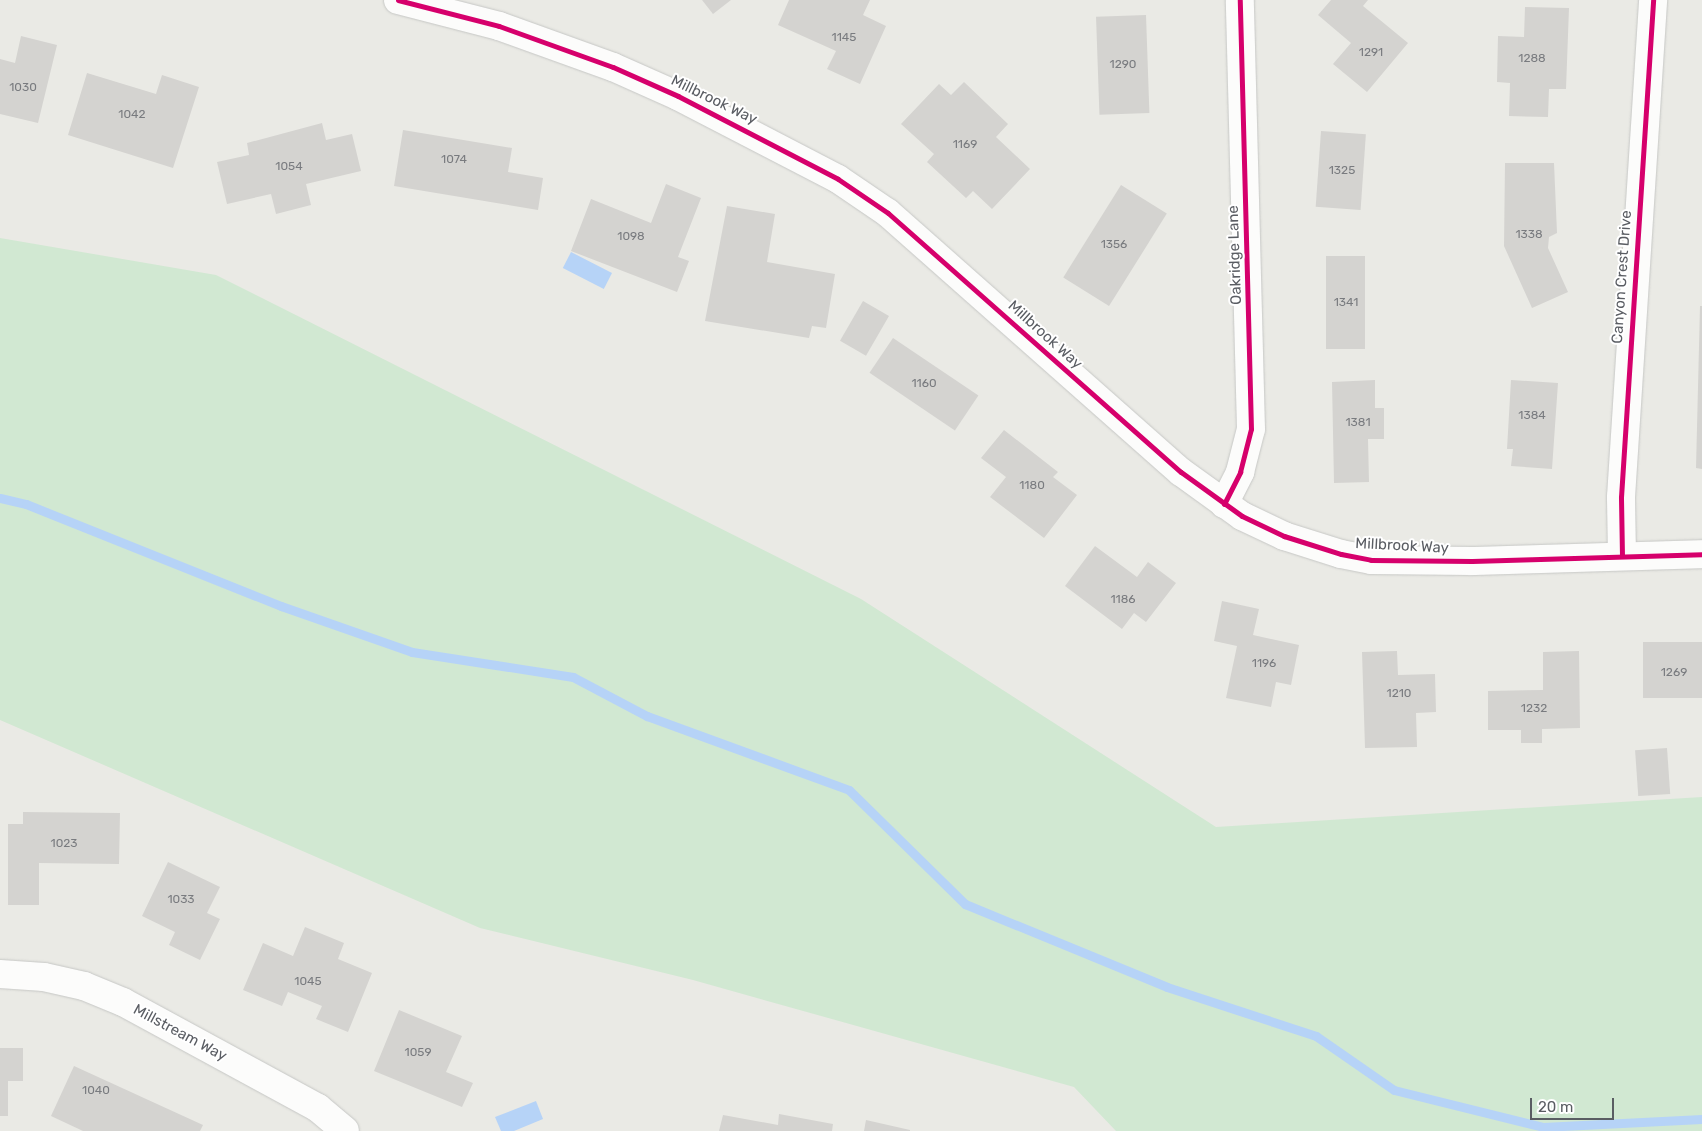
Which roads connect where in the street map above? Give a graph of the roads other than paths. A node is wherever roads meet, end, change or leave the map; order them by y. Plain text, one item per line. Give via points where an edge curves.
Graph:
1 (398, 0) edge
2 (1240, 0) edge
3 (1653, 0) edge
4 (1224, 504) junction
5 (1702, 554) edge
6 (1622, 556) junction
7 (0, 974) edge
8 (344, 1131) edge

1 - 4 street, Millbrook Way via 499,26 614,67 678,96 838,179 888,213 1181,472
2 - 4 street, Oakridge Lane via 1252,414 1247,452
3 - 6 street, Canyon Crest Drive via 1621,496
4 - 6 street, Millbrook Way via 1284,536 1371,560 1472,561
5 - 6 street, Millbrook Way
7 - 8 street, Millstream Way via 84,986 123,1002 318,1108

